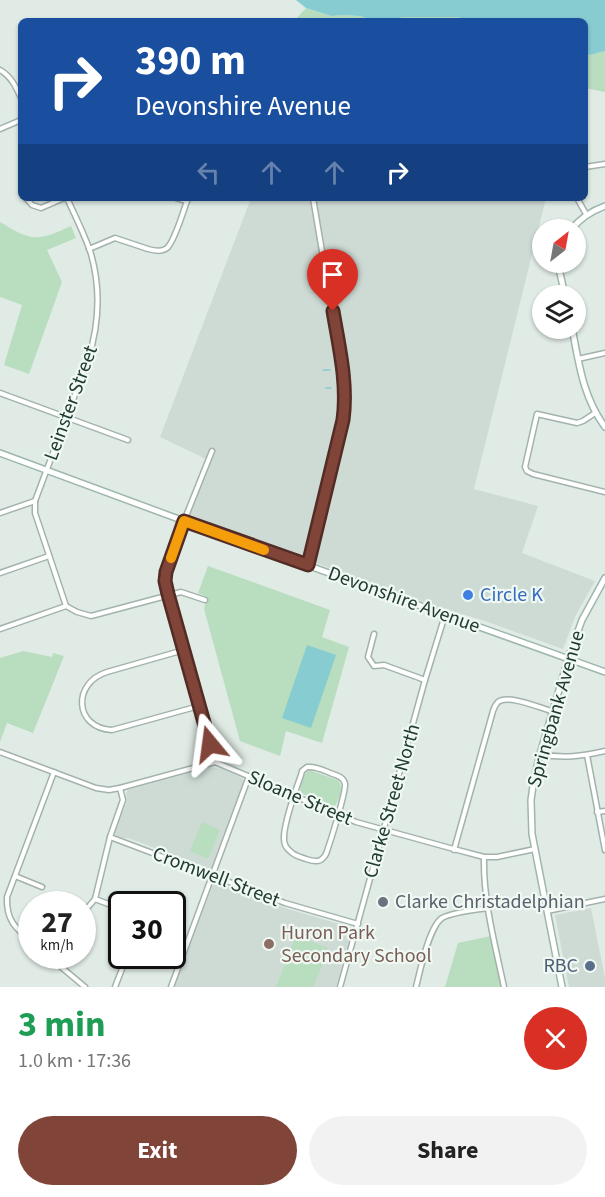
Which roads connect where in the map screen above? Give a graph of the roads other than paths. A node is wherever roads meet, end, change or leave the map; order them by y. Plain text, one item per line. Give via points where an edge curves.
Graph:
1 (0, 70) edge
2 (18, 92) edge
3 (18, 121) edge
4 (0, 129) edge
5 (605, 164) edge
6 (588, 167) edge
7 (29, 201) edge
8 (58, 201) edge
9 (66, 201) edge
10 (187, 201) edge
11 (314, 201) edge
12 (579, 201) edge
13 (605, 206) edge
14 (586, 214) junction
15 (581, 219) edge
16 (89, 249) junction
17 (574, 339) edge
18 (605, 353) edge
19 (579, 359) junction
20 (0, 393) edge
21 (595, 413) junction
22 (67, 418) junction
23 (605, 428) edge
24 (128, 440) dead end
25 (212, 451) dead end
26 (0, 453) edge
27 (47, 470) junction
28 (605, 492) edge
29 (35, 501) junction
30 (0, 513) edge
31 (184, 521) junction
32 (49, 556) junction
33 (308, 565) junction
34 (0, 573) edge
35 (605, 578) edge
36 (168, 594) junction
37 (205, 600) dead end
38 (66, 606) junction
39 (445, 615) junction
40 (0, 629) edge
41 (374, 634) dead end
42 (184, 650) junction
43 (568, 659) junction
44 (605, 672) edge
45 (425, 680) junction
46 (199, 706) junction
47 (552, 711) junction
48 (605, 751) edge
49 (0, 753) edge
50 (540, 754) junction
51 (587, 755) junction
52 (215, 762) junction
53 (54, 772) junction
54 (249, 776) junction
55 (120, 788) junction
56 (295, 795) junction
57 (605, 811) edge
58 (597, 812) junction
59 (338, 814) junction
60 (383, 830) junction
61 (110, 837) junction
62 (535, 849) junction
63 (454, 850) junction
64 (605, 850) edge
65 (484, 857) junction
66 (15, 876) junction
67 (213, 876) junction
68 (42, 887) dead end
69 (96, 895) edge
70 (605, 900) edge
71 (488, 908) junction
72 (547, 910) junction
73 (358, 924) junction
74 (18, 930) edge
75 (61, 969) edge
76 (122, 969) edge
77 (85, 987) edge
78 (115, 987) edge
79 (171, 987) edge
80 (340, 987) edge
81 (416, 987) edge
82 (504, 987) edge
83 (562, 987) edge

1 - 2 street
3 - 4 street
5 - 6 street
7 - 8 street via 41,208
9 - 16 street, Leinster Street
10 - 16 street via 169,247 164,250 150,250 115,238
11 - 33 street via 345,396 343,420
12 - 14 street
13 - 14 main road
14 - 15 main road
16 - 22 street, Leinster Street via 97,287 97,323
17 - 19 main road
18 - 19 street
19 - 21 main road via 586,394
20 - 22 street
21 - 23 main road
21 - 28 street via 577,423 537,414 525,465 533,474
22 - 24 street
22 - 27 street, Leinster Street
25 - 31 street
26 - 27 main road, Devonshire Avenue
27 - 29 street, Leinster Street
27 - 31 main road, Devonshire Avenue
29 - 30 street
29 - 32 street
31 - 33 main road, Devonshire Avenue
31 - 36 street via 166,572
32 - 34 street
32 - 38 street
33 - 39 main road, Devonshire Avenue
35 - 43 main road, Springbank Avenue via 582,620
36 - 37 street via 184,592
36 - 38 street via 94,615 84,615
36 - 42 street
38 - 40 street
39 - 43 main road, Devonshire Avenue
39 - 45 street, Clarke Street North
41 - 45 street via 369,657 374,666 384,665
42 - 46 street
42 - 46 street via 95,676 83,691 82,707 93,724 112,730
43 - 44 main road, Devonshire Avenue
43 - 47 main road, Springbank Avenue
45 - 60 street, Clarke Street North
46 - 52 street
47 - 50 main road, Springbank Avenue
47 - 63 street via 511,700 497,704
48 - 51 street
49 - 53 street
50 - 51 street
50 - 62 main road, Springbank Avenue via 531,802
51 - 58 street
52 - 54 street, Sloane Street
52 - 55 street
53 - 55 street via 100,789
53 - 66 street
54 - 56 street, Sloane Street
54 - 67 street
55 - 61 street via 123,800
56 - 59 street, Sloane Street
56 - 59 street via 305,768 315,767 333,774 345,784
56 - 59 street via 284,840 297,856 313,861 324,857
57 - 58 street
58 - 64 street
59 - 60 street, Sloane Street
60 - 63 street, Sloane Street
60 - 73 street, Clarke Street North
61 - 67 street, Cromwell Street
61 - 69 street
62 - 65 street, Sloane Street
62 - 72 main road, Springbank Avenue
63 - 65 street, Sloane Street
65 - 71 street
66 - 68 street
66 - 74 street via 5,913
67 - 73 street, Cromwell Street via 285,903
67 - 79 street
70 - 72 street
71 - 81 street via 439,921 430,936
71 - 82 street
72 - 83 main road, Springbank Avenue
73 - 80 street, Clarke Street North
75 - 77 street
76 - 78 street

